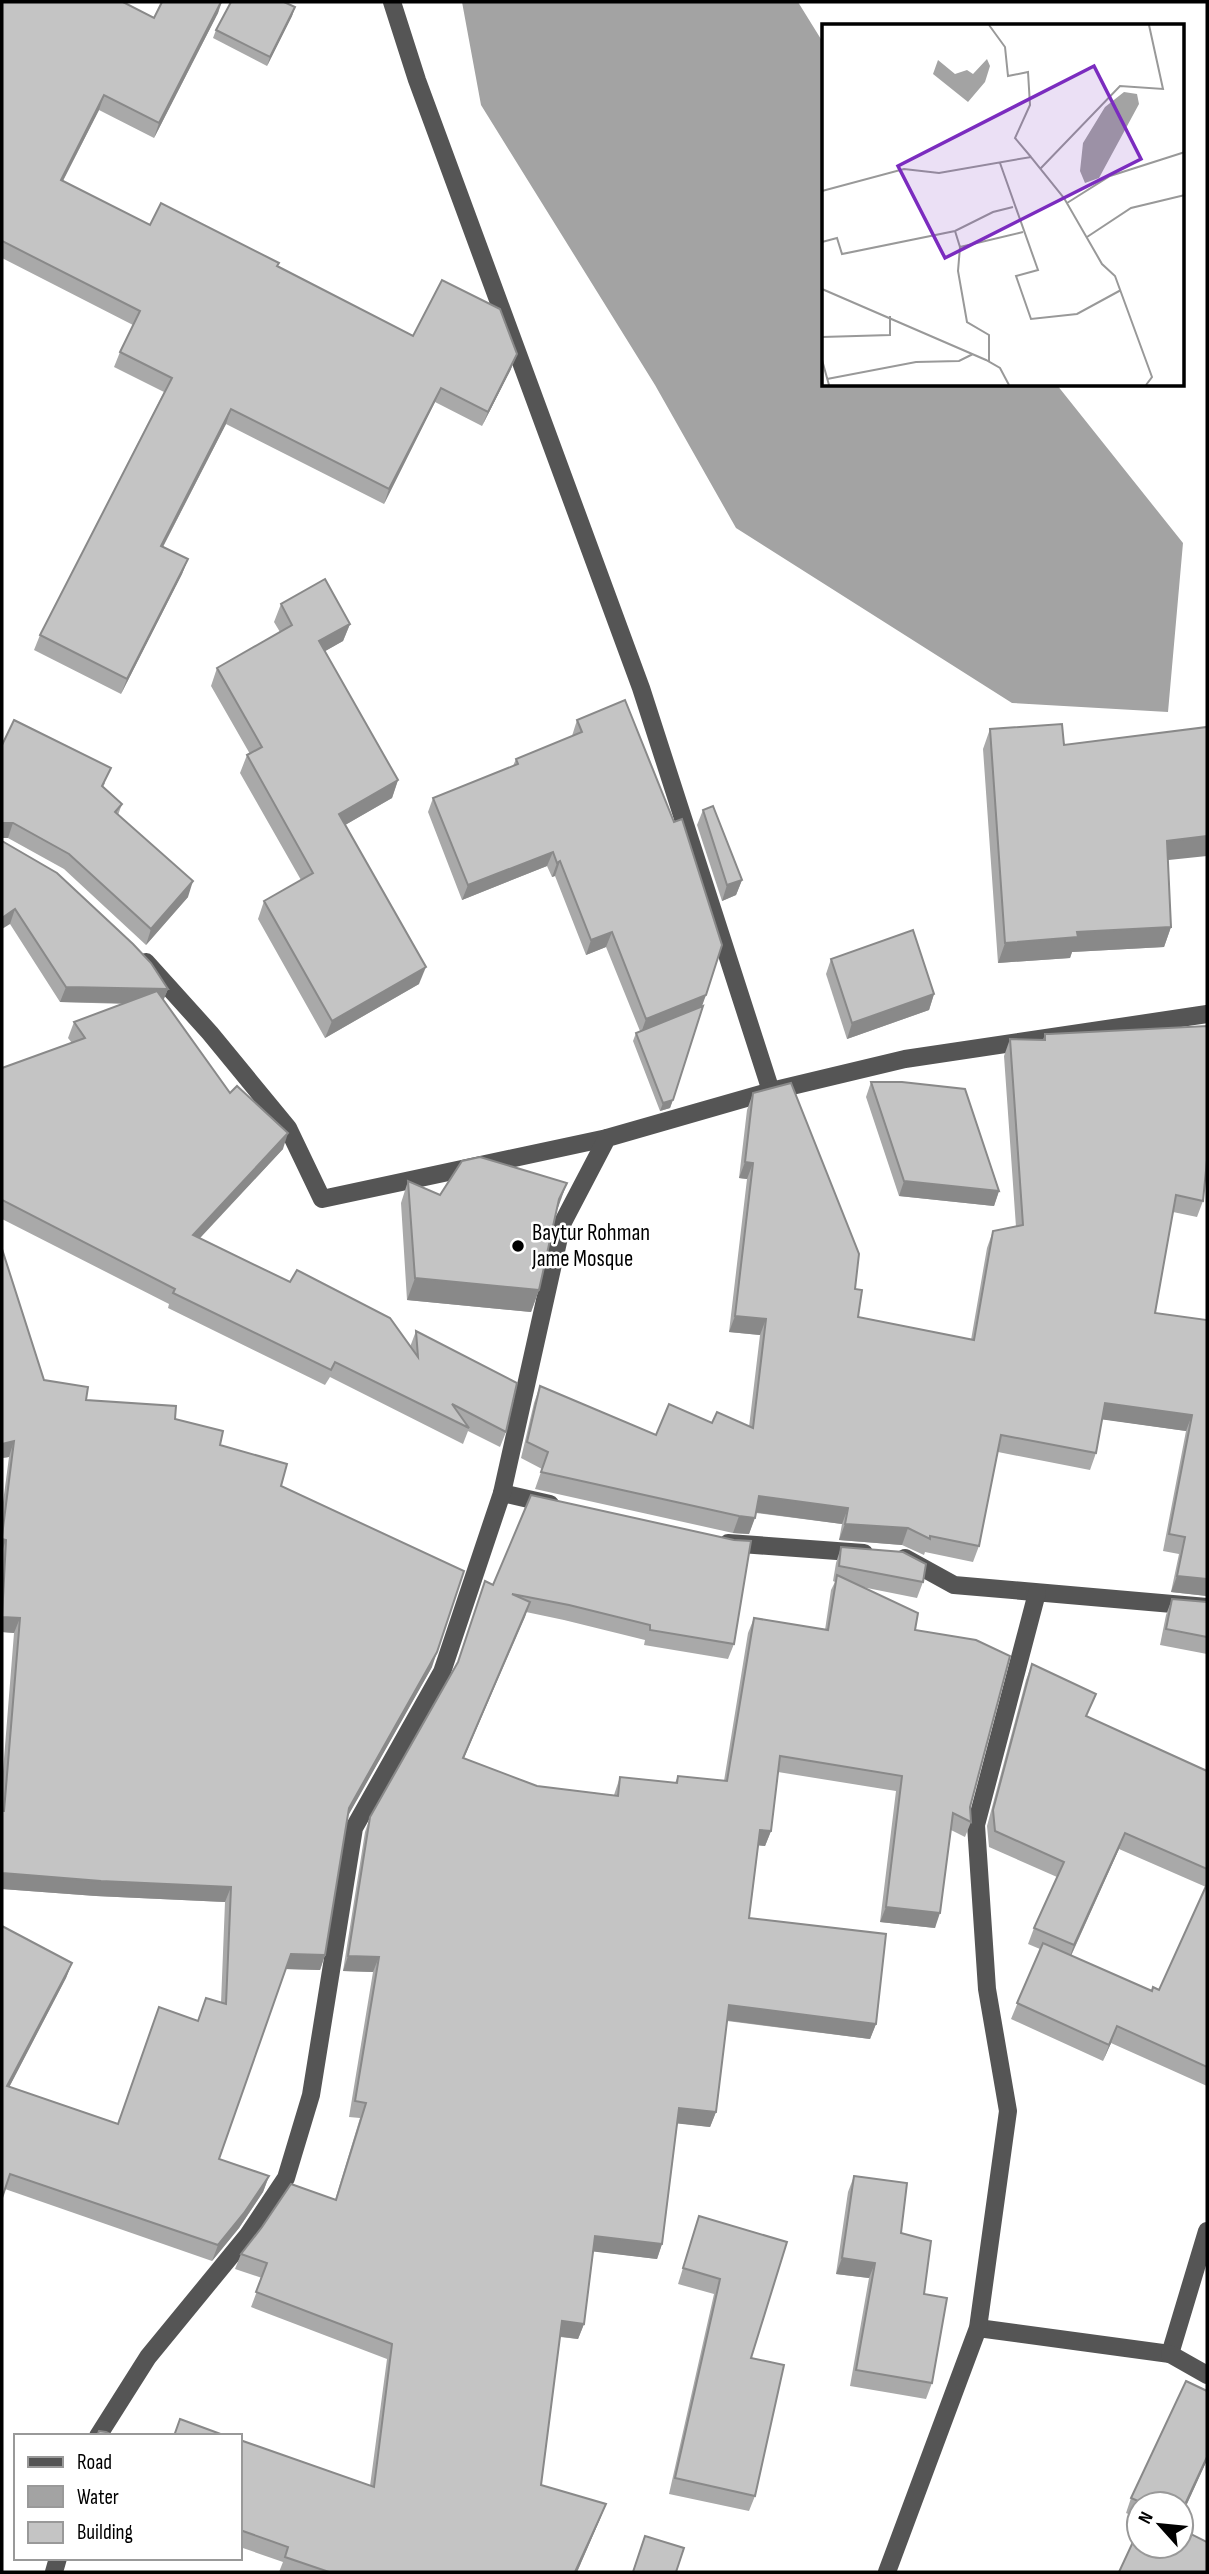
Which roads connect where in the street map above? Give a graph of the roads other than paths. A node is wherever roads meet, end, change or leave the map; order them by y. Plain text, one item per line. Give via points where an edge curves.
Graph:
1 (392, 2) edge
2 (136, 951) edge
3 (1207, 1014) edge
4 (771, 1091) junction
5 (607, 1138) junction
6 (502, 1493) junction
7 (570, 1508) edge
8 (705, 1538) edge
9 (1037, 1593) junction
10 (1207, 1608) edge
11 (1207, 2231) edge
12 (978, 2328) junction
13 (1170, 2354) junction
14 (1207, 2375) edge
15 (99, 2434) edge
16 (887, 2572) edge

1 - 4 street via 641,688
2 - 5 street via 288,1128 323,1199
3 - 4 street via 905,1059
4 - 5 street
5 - 6 street via 562,1224
6 - 7 street
6 - 15 street via 442,1672 354,1828 311,2095 286,2178 248,2235 148,2357
8 - 9 street via 732,1544 901,1556 954,1585
9 - 10 street
9 - 12 street via 976,1825 987,1989 1008,2111
11 - 13 street
12 - 13 street
12 - 16 street
13 - 14 street

